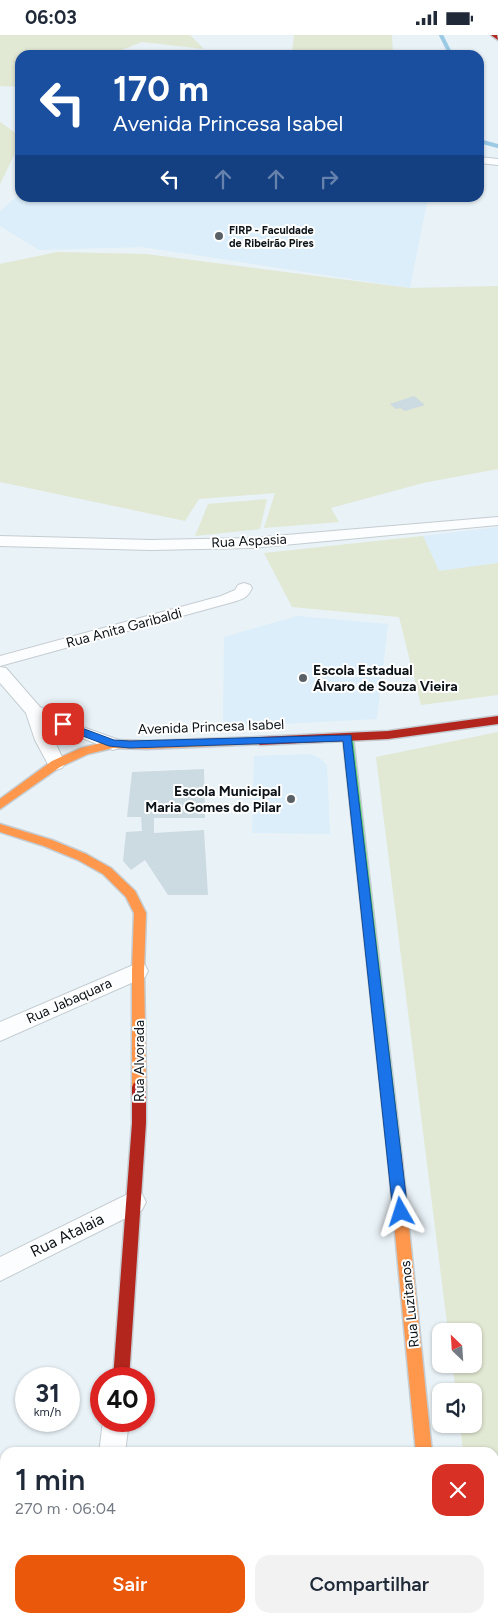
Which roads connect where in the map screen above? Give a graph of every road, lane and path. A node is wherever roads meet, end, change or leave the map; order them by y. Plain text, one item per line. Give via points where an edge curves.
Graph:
1 (494, 35) edge
2 (498, 38) edge
3 (484, 161) edge
4 (498, 162) edge
5 (498, 521) edge
6 (0, 541) edge
7 (244, 589) dead end
8 (0, 661) edge
9 (0, 672) edge
10 (34, 711) junction
11 (498, 720) edge
12 (348, 737) junction
13 (113, 744) junction
14 (56, 765) junction
15 (0, 805) edge
16 (0, 828) edge
17 (138, 971) junction
18 (0, 1032) edge
19 (134, 1202) junction
20 (0, 1269) edge
21 (122, 1367) edge
22 (115, 1432) edge
23 (113, 1447) edge
24 (423, 1447) edge

1 - 2 street
3 - 4 street
5 - 6 street, Rua Aspasia via 252,543 150,545
7 - 8 street, Rua Anita Garibaldi via 227,599
9 - 10 street
10 - 13 street
10 - 14 street
11 - 12 street, Avenida Princesa Isabel via 388,735
12 - 13 street, Avenida Princesa Isabel
12 - 24 street, Rua Luzitanos via 391,1117
13 - 14 street, Avenida Princesa Isabel via 85,751
14 - 15 street, Avenida Princesa Isabel
16 - 17 street, Rua Alvorada via 82,857 107,871 131,894 140,913
17 - 18 street, Rua Jabaquara
17 - 19 street, Rua Alvorada via 139,1123
19 - 20 street, Rua Atalaia
19 - 21 street, Rua Alvorada
22 - 23 street

